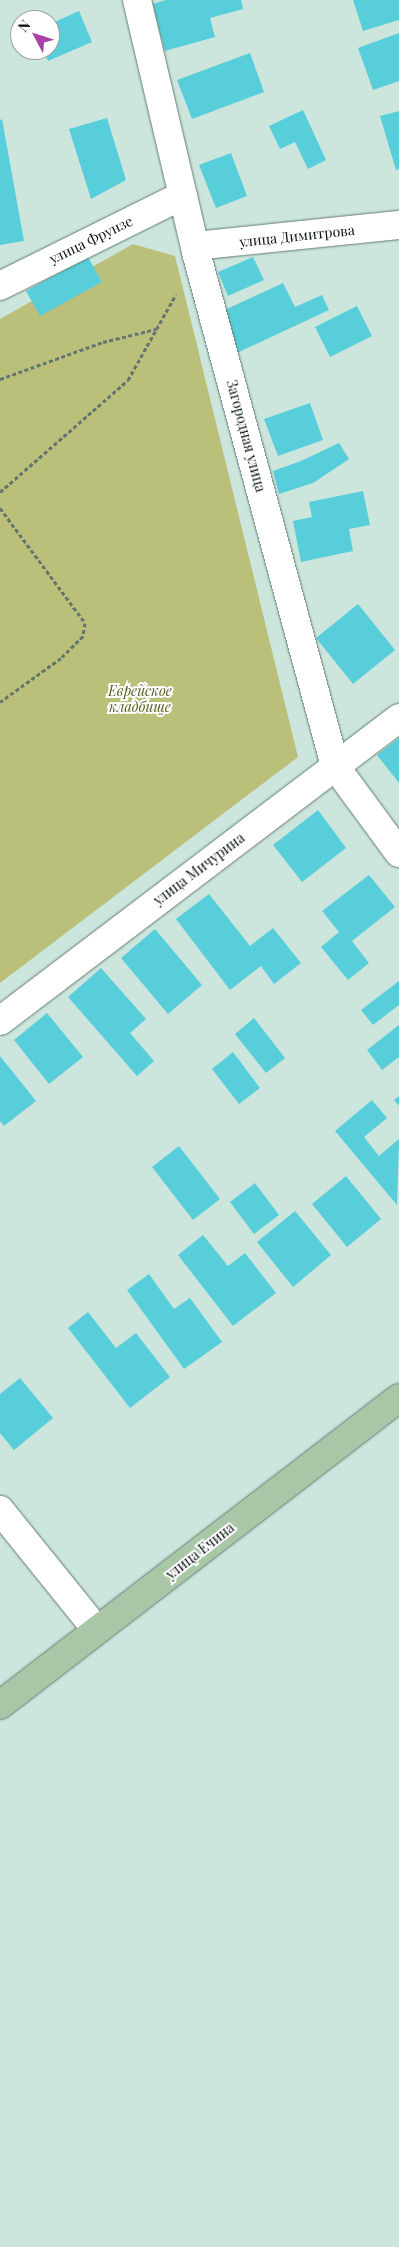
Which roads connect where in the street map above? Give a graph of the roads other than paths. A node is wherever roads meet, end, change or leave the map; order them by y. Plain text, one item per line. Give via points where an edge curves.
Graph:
1 (137, 0) edge
2 (183, 195) junction
3 (399, 225) edge
4 (196, 251) junction
5 (0, 286) edge
6 (399, 718) edge
7 (335, 766) junction
8 (399, 853) edge
9 (0, 1021) edge
10 (399, 1398) edge
11 (0, 1510) edge
12 (97, 1630) junction
13 (0, 1704) edge

1 - 2 street, Загородная улица
2 - 4 street, Загородная улица
2 - 5 street, улица Фрунзе
3 - 4 street, улица Димитрова
4 - 7 street, Загородная улица
6 - 7 street, улица Мичурина
7 - 8 street, Загородная улица
7 - 9 street, улица Мичурина
10 - 12 main road, улица Ечина
11 - 12 street
12 - 13 main road, улица Ечина

